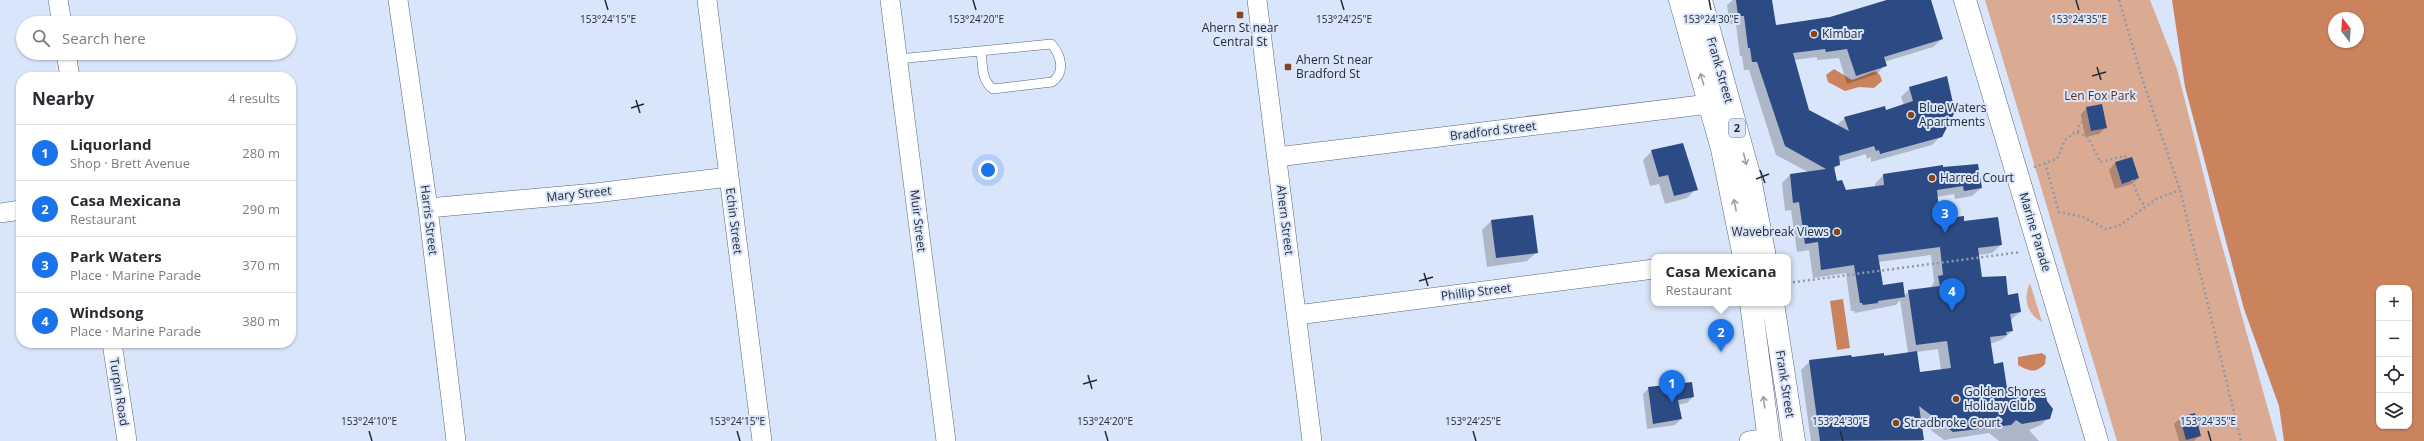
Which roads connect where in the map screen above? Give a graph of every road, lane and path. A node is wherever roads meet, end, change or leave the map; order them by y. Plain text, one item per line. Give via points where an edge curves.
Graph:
1 (58, 0) edge
2 (398, 0) edge
3 (707, 0) edge
4 (890, 0) edge
5 (1258, 0) edge
6 (1680, 0) edge
7 (1700, 0) edge
8 (1965, 0) edge
9 (2119, 0) edge
10 (61, 16) edge
11 (981, 52) junction
12 (898, 59) junction
13 (67, 60) edge
14 (69, 72) edge
15 (1709, 104) junction
16 (2088, 117) dead end
17 (2078, 132) junction
18 (1277, 157) junction
19 (2126, 159) dead end
20 (729, 177) junction
21 (2132, 180) dead end
22 (2180, 190) junction
23 (2145, 206) junction
24 (428, 208) junction
25 (16, 211) edge
26 (0, 213) edge
27 (2026, 252) dead end
28 (1743, 254) edge
29 (1764, 254) edge
30 (1651, 269) edge
31 (1791, 283) edge
32 (1751, 306) edge
33 (1773, 306) edge
34 (1297, 315) junction
35 (113, 348) edge
36 (1763, 440) edge
37 (127, 441) edge
38 (456, 441) edge
39 (762, 441) edge
40 (946, 441) edge
41 (1312, 441) edge
42 (1794, 441) edge
43 (2097, 441) edge
44 (2241, 441) edge

1 - 10 street
2 - 24 street, Harris Street
3 - 20 street, Echin Street
4 - 12 street, Muir Street
5 - 18 street, Ahern Street
15 -> 6 main road, Frank Street / 2
7 -> 29 main road, Frank Street / 2 via 1750,178
8 - 43 main road, Marine Parade
9 - 22 path
11 - 11 lane via 1051,44 1058,51 1061,71 1058,79 1052,82 993,89 984,78
11 - 12 lane
12 - 40 street, Muir Street
13 - 14 street
15 - 18 street, Bradford Street
28 -> 15 main road, Frank Street / 2 via 1733,198
16 - 17 path via 2079,125
17 - 19 path via 2088,137 2100,162 2126,156
17 - 23 path via 2068,137 2056,159 2045,163 2059,212 2083,217 2106,229 2119,226
18 - 34 street, Ahern Street
20 - 24 street, Mary Street via 595,193
20 - 39 street, Echin Street
21 - 23 path
22 - 23 path
22 - 44 path
24 - 38 street, Harris Street
25 - 26 street
27 - 31 path
30 - 34 street, Phillip Street
36 -> 32 main road, Frank Street
33 - 42 main road, Frank Street
34 - 41 street, Ahern Street
35 - 37 street, Turpin Road

